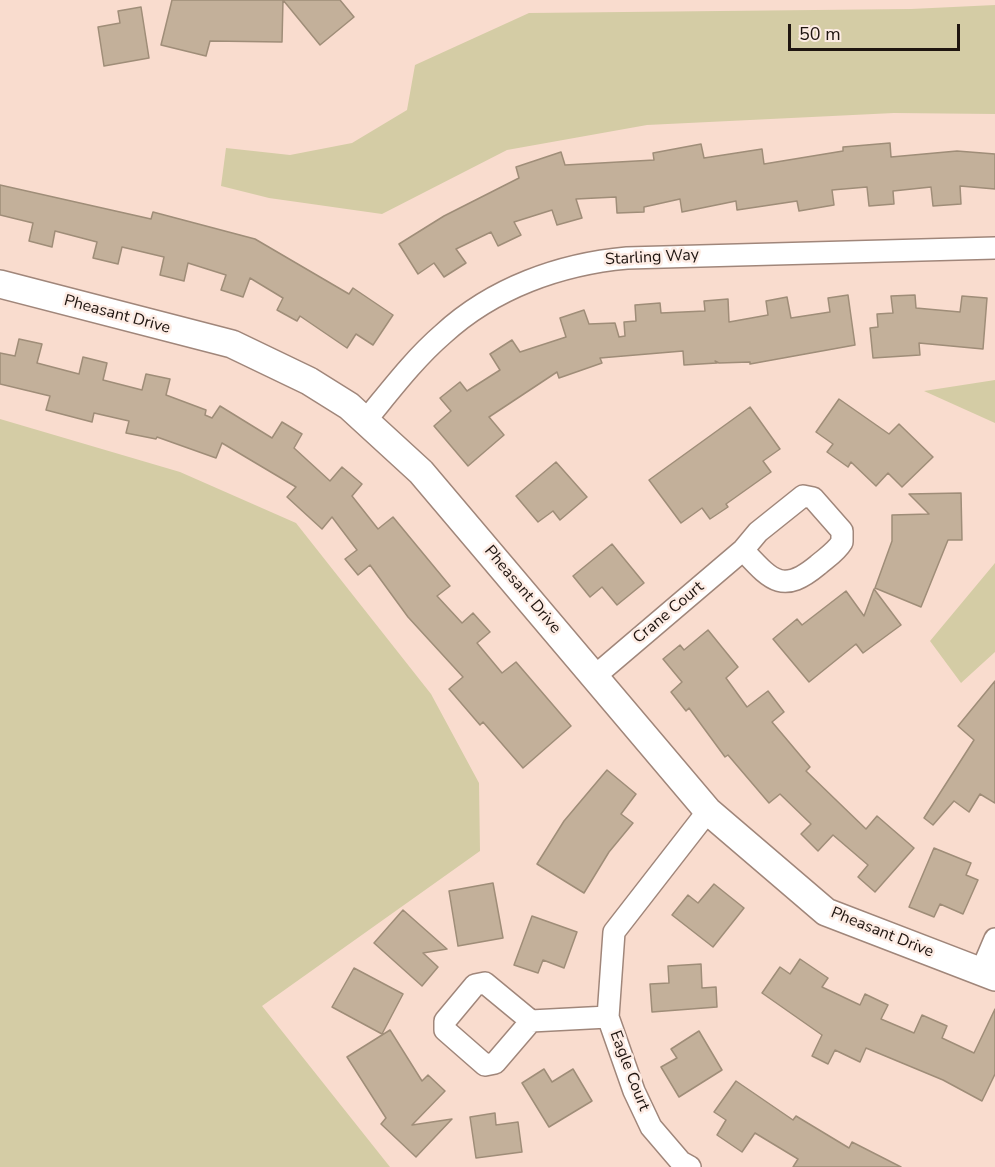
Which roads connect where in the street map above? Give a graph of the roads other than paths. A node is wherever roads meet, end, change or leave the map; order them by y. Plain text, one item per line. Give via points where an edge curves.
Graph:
1 (995, 248) edge
2 (0, 284) edge
3 (366, 420) junction
4 (743, 550) junction
5 (595, 676) junction
6 (708, 811) junction
7 (995, 939) edge
8 (988, 974) edge
9 (608, 1017) junction
10 (531, 1021) dead end
11 (690, 1167) edge

1 - 3 street, Starling Way via 627,258 575,266 511,289 465,316 423,353
2 - 3 street, Pheasant Drive via 232,344 309,381
3 - 5 street, Pheasant Drive via 422,472
4 - 4 street, Crane Court via 768,574 779,581 792,582 835,551 843,537 813,498 803,496 758,532
4 - 5 street, Crane Court
5 - 6 street, Pheasant Drive
6 - 8 street, Pheasant Drive via 826,912
6 - 9 street, Eagle Court via 614,932
7 - 8 street
9 - 10 street
9 - 11 street, Eagle Court via 651,1127

